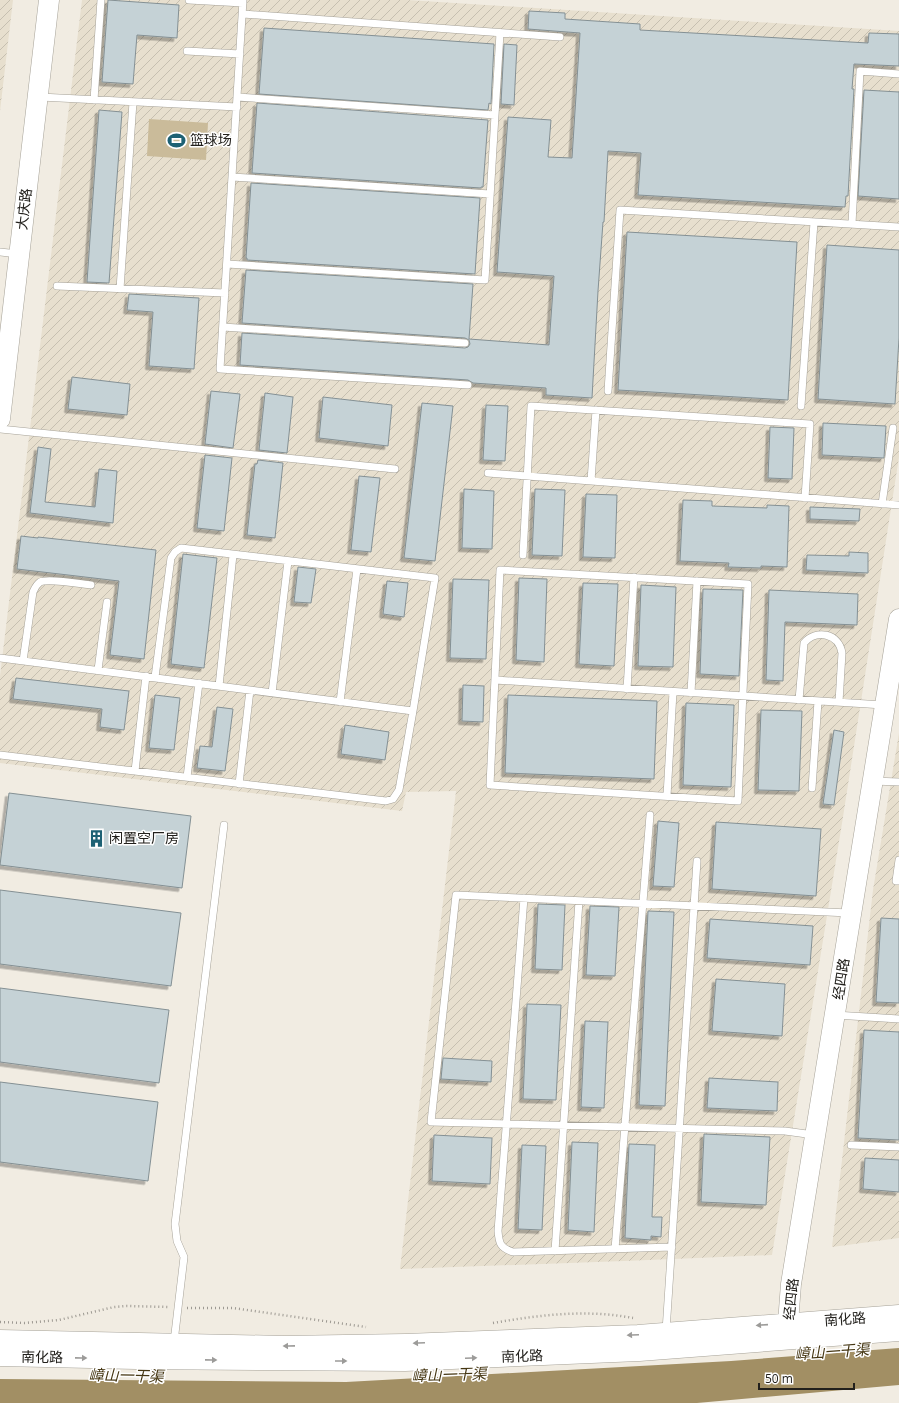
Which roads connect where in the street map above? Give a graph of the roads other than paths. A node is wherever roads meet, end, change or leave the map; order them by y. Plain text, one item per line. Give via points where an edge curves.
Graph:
1 (49, 0) edge
2 (101, 0) edge
3 (189, 0) edge
4 (243, 2) edge
5 (243, 14) junction
6 (500, 33) junction
7 (560, 37) dead end
8 (187, 51) dead end
9 (240, 54) junction
10 (899, 74) edge
11 (38, 97) junction
12 (237, 97) junction
13 (94, 100) junction
14 (133, 102) junction
15 (237, 107) junction
16 (495, 115) junction
17 (232, 177) junction
18 (490, 194) junction
19 (814, 222) junction
20 (852, 224) junction
21 (899, 227) edge
22 (10, 253) edge
23 (227, 264) junction
24 (57, 286) dead end
25 (120, 289) junction
26 (225, 293) junction
27 (223, 326) junction
28 (465, 343) dead end
29 (468, 385) dead end
30 (608, 391) dead end
31 (801, 406) dead end
32 (596, 410) junction
33 (0, 419) edge
34 (893, 428) dead end
35 (0, 429) edge
36 (395, 469) dead end
37 (488, 473) dead end
38 (527, 476) junction
39 (591, 481) junction
40 (805, 498) junction
41 (882, 504) junction
42 (899, 505) edge
43 (234, 554) junction
44 (523, 555) dead end
45 (288, 561) junction
46 (357, 569) junction
47 (634, 578) junction
48 (697, 581) junction
49 (91, 585) dead end
50 (107, 602) dead end
51 (899, 619) edge
52 (0, 658) edge
53 (23, 661) junction
54 (98, 670) junction
55 (146, 676) junction
56 (155, 677) junction
57 (495, 680) junction
58 (199, 683) junction
59 (219, 686) junction
60 (628, 689) junction
61 (250, 690) junction
62 (673, 692) junction
63 (272, 693) junction
64 (691, 693) junction
65 (743, 696) junction
66 (799, 700) junction
67 (818, 701) junction
68 (340, 702) junction
69 (839, 702) junction
70 (885, 705) junction
71 (413, 712) junction
72 (0, 755) edge
73 (136, 771) junction
74 (187, 777) junction
75 (873, 781) junction
76 (899, 782) edge
77 (238, 784) junction
78 (812, 788) dead end
79 (667, 796) junction
80 (650, 815) dead end
81 (224, 826) dead end
82 (899, 860) edge
83 (697, 861) dead end
84 (899, 881) edge
85 (524, 898) junction
86 (580, 901) junction
87 (643, 904) junction
88 (694, 906) junction
89 (852, 913) junction
90 (835, 1014) junction
91 (899, 1019) edge
92 (506, 1124) junction
93 (564, 1126) junction
94 (625, 1127) junction
95 (680, 1129) junction
96 (815, 1136) junction
97 (851, 1145) dead end
98 (899, 1147) edge
99 (672, 1247) junction
100 (615, 1249) junction
101 (555, 1251) junction
102 (899, 1315) edge
103 (899, 1331) edge
104 (788, 1332) junction
105 (0, 1340) edge
106 (665, 1341) junction
107 (173, 1351) junction
108 (0, 1356) edge

1 - 11 main road, 大庆路
2 - 13 lane
3 - 4 lane
4 - 5 lane
5 - 6 lane
5 - 9 lane
6 - 7 lane
6 - 16 lane
8 - 9 lane
9 - 12 lane
10 - 20 lane via 860,71
11 - 13 lane
11 - 22 main road, 大庆路
12 - 15 lane
12 - 16 lane
13 - 14 lane
14 - 15 lane
14 - 25 lane
15 - 17 lane
16 - 18 lane
17 - 18 lane
17 - 23 lane
18 - 23 lane via 485,280
19 - 20 lane
19 - 30 lane via 620,210
19 - 31 lane
20 - 21 lane
22 - 33 main road, 大庆路
23 - 26 lane
24 - 25 lane
25 - 26 lane
26 - 27 lane
27 - 28 lane
27 - 29 lane via 220,369
32 - 38 lane via 531,406
32 - 39 lane
32 - 40 lane via 810,424
34 - 41 lane
35 - 36 lane
37 - 38 lane
38 - 39 lane
38 - 44 lane
39 - 40 lane
40 - 41 lane
41 - 42 lane
43 - 45 lane
43 - 56 lane via 181,548 171,558
43 - 59 lane
45 - 46 lane
45 - 63 lane
46 - 68 lane
46 - 71 lane via 435,578
47 - 48 lane
47 - 57 lane via 500,570
47 - 60 lane
48 - 64 lane
48 - 65 lane via 748,584
49 - 53 lane via 42,581 36,585
50 - 54 lane
51 - 70 main road, 经四路
52 - 53 lane
53 - 54 lane
54 - 55 lane
55 - 56 lane
55 - 73 lane
56 - 58 lane
57 - 60 lane
57 - 79 lane via 490,785
58 - 59 lane
58 - 74 lane
59 - 61 lane
60 - 62 lane
61 - 63 lane
61 - 77 lane
62 - 64 lane
62 - 79 lane
63 - 68 lane
64 - 65 lane
65 - 66 lane
65 - 79 lane via 738,801
66 - 67 lane
66 - 69 lane via 804,643 820,635 835,638 841,648
67 - 69 lane
67 - 78 lane
68 - 71 lane
69 - 70 lane
70 - 75 main road, 经四路
71 - 77 lane via 399,790 393,798 386,801
72 - 73 lane
73 - 74 lane
74 - 77 lane
75 - 76 lane
75 - 89 main road, 经四路
80 - 87 lane
81 - 107 lane via 175,1224 177,1241 184,1257
82 - 84 lane via 896,881
83 - 88 lane
85 - 86 lane
85 - 92 lane
85 - 92 lane via 456,895 431,1122
86 - 87 lane
86 - 93 lane
87 - 88 lane
87 - 94 lane
88 - 89 lane
88 - 95 lane
89 - 90 main road, 经四路
90 - 91 lane
90 - 96 main road, 经四路
92 - 93 lane
92 - 101 lane via 498,1231 501,1246 513,1252
93 - 94 lane
93 - 101 lane
94 - 95 lane
94 - 100 lane
95 - 96 lane via 785,1131
95 - 99 lane
96 - 104 main road, 经四路 via 791,1284
97 - 98 lane
99 - 100 lane
99 - 106 lane
100 - 101 lane
102 - 104 main road, 南化路
103 - 104 main road, 南化路
104 - 106 main road, 南化路
105 - 107 main road, 南化路
106 - 107 main road, 南化路 via 405,1361
108 -> 107 main road, 南化路

